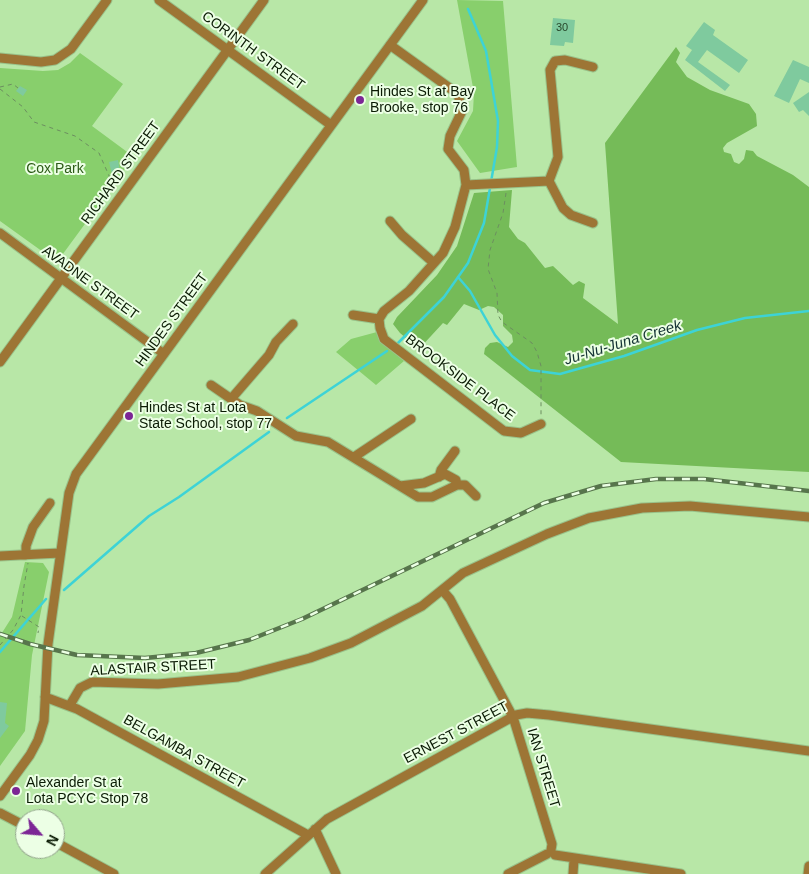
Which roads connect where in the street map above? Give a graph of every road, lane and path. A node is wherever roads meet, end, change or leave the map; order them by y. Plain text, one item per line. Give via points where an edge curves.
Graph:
1 (107, 0) edge
2 (159, 0) edge
3 (264, 0) edge
4 (423, 0) edge
5 (390, 45) junction
6 (228, 50) junction
7 (0, 58) edge
8 (593, 66) dead end
9 (0, 88) edge
10 (18, 88) dead end
11 (331, 125) junction
12 (549, 182) junction
13 (508, 184) junction
14 (466, 186) junction
15 (114, 187) dead end
16 (390, 221) dead end
17 (594, 223) dead end
18 (0, 234) edge
19 (434, 263) junction
20 (61, 278) junction
21 (353, 315) dead end
22 (379, 319) junction
23 (293, 324) dead end
24 (164, 354) junction
25 (0, 362) edge
26 (211, 385) dead end
27 (231, 399) junction
28 (411, 419) dead end
29 (540, 424) joint
30 (454, 451) dead end
31 (354, 457) junction
32 (439, 477) junction
33 (457, 485) junction
34 (400, 486) junction
35 (476, 496) dead end
36 (50, 503) dead end
37 (809, 517) edge
38 (28, 554) junction
39 (60, 554) junction
40 (0, 556) edge
41 (443, 590) junction
42 (22, 616) junction
43 (38, 633) dead end
44 (0, 645) edge
45 (45, 697) junction
46 (70, 706) junction
47 (513, 717) junction
48 (809, 752) edge
49 (0, 796) edge
50 (0, 812) edge
51 (15, 820) edge
52 (315, 829) junction
53 (308, 835) junction
54 (65, 847) edge
55 (551, 853) junction
56 (574, 860) junction
57 (809, 866) edge
58 (114, 874) edge
59 (265, 874) edge
60 (336, 874) edge
61 (508, 874) edge
62 (573, 874) edge
63 (681, 874) edge
64 (808, 874) edge

1 - 7 street via 71,49 55,60 41,62
2 - 6 street, CORINTH STREET
3 - 6 street, RICHARD STREET
4 - 5 street, HINDES STREET
5 - 11 street, HINDES STREET
5 - 14 street via 458,94 462,111 450,136 448,149 464,170
6 - 11 street, CORINTH STREET
6 - 20 street, RICHARD STREET
8 - 12 street via 565,60 555,61 550,70 558,157
9 - 10 path via 13,84
9 - 15 path via 23,107 34,122 75,136 99,154
11 - 24 street, HINDES STREET
12 - 13 street
12 - 17 street via 563,208 571,215
13 - 14 street
13 - 29 path via 503,213 490,250 490,271 502,322 532,343 537,352 541,366
14 - 19 street via 455,227
16 - 19 street
18 - 20 street, AVADNE STREET
19 - 22 street
20 - 24 street, AVADNE STREET
20 - 25 street, RICHARD STREET
21 - 22 street
22 - 29 street, BROOKSIDE PLACE via 384,339 504,431 521,433
23 - 27 street
24 - 39 street, HINDES STREET via 76,474 69,493
26 - 27 street
27 - 31 street via 296,436 328,442
28 - 31 street
30 - 32 street
31 - 34 street
32 - 33 street via 449,474
32 - 34 street
33 - 34 street via 424,498 418,498
33 - 35 street via 465,485
36 - 38 street via 33,527 26,546
37 - 41 street, ALASTAIR STREET via 690,506 642,508 589,518 546,534 463,573
38 - 39 street
38 - 40 street
38 - 42 path
39 - 45 street, HINDES STREET via 48,644
41 - 46 street, ALASTAIR STREET via 422,606 351,643 310,658 238,677 158,684 92,682 80,688
41 - 47 street, IAN STREET
42 - 43 path via 39,627
42 - 44 path
45 - 46 street, BELGAMBA STREET
45 - 49 street, HINDES STREET via 44,721 38,740
46 - 53 street, BELGAMBA STREET
47 - 48 street, ERNEST STREET via 539,714
47 - 52 street, ERNEST STREET via 336,814
47 - 55 street, IAN STREET via 552,844
50 - 51 street
52 - 53 street, ERNEST STREET
52 - 60 street
53 - 59 street, ERNEST STREET
54 - 58 street
55 - 56 street
55 - 61 street
56 - 62 street
56 - 63 street
57 - 64 street

